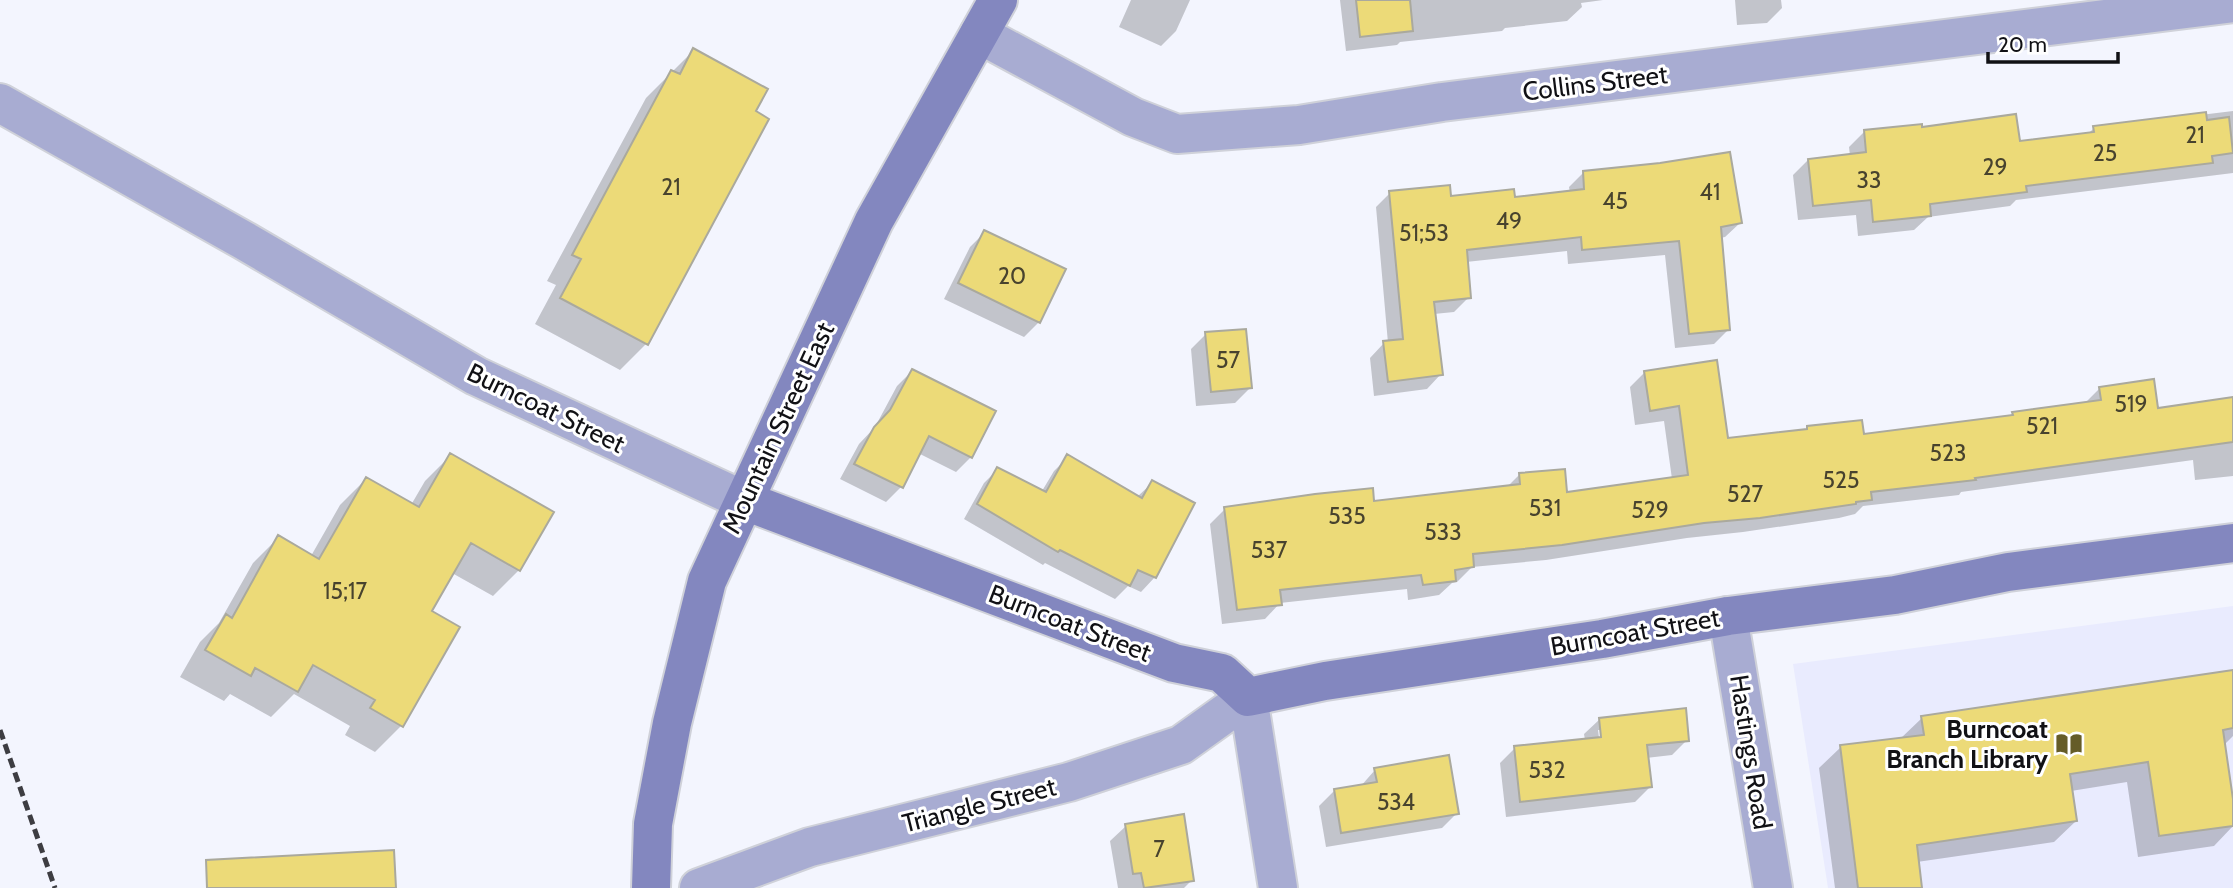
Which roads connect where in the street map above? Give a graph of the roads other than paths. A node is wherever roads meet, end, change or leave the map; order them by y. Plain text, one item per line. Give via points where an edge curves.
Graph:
1 (998, 0) edge
2 (2233, 3) edge
3 (979, 34) junction
4 (0, 103) edge
5 (745, 501) junction
6 (2233, 543) edge
7 (1728, 616) junction
8 (1248, 697) junction
9 (651, 888) edge
10 (699, 888) edge
11 (1278, 888) edge
12 (1773, 888) edge

1 - 3 main road, Mountain Street East
2 - 3 street, Collins Street via 1454,100 1299,125 1178,134 1133,117
3 - 5 main road, Mountain Street East via 874,221
4 - 5 street, Burncoat Street via 476,376
5 - 8 main road, Burncoat Street via 1174,663 1222,673
5 - 9 main road, Mountain Street East via 707,581 672,723 653,824
6 - 7 main road, Burncoat Street via 2008,572 1895,596
7 - 8 main road, Burncoat Street
7 - 12 street, Hastings Road
8 - 10 street, Triangle Street via 1181,745 1069,782 810,847
8 - 11 street

